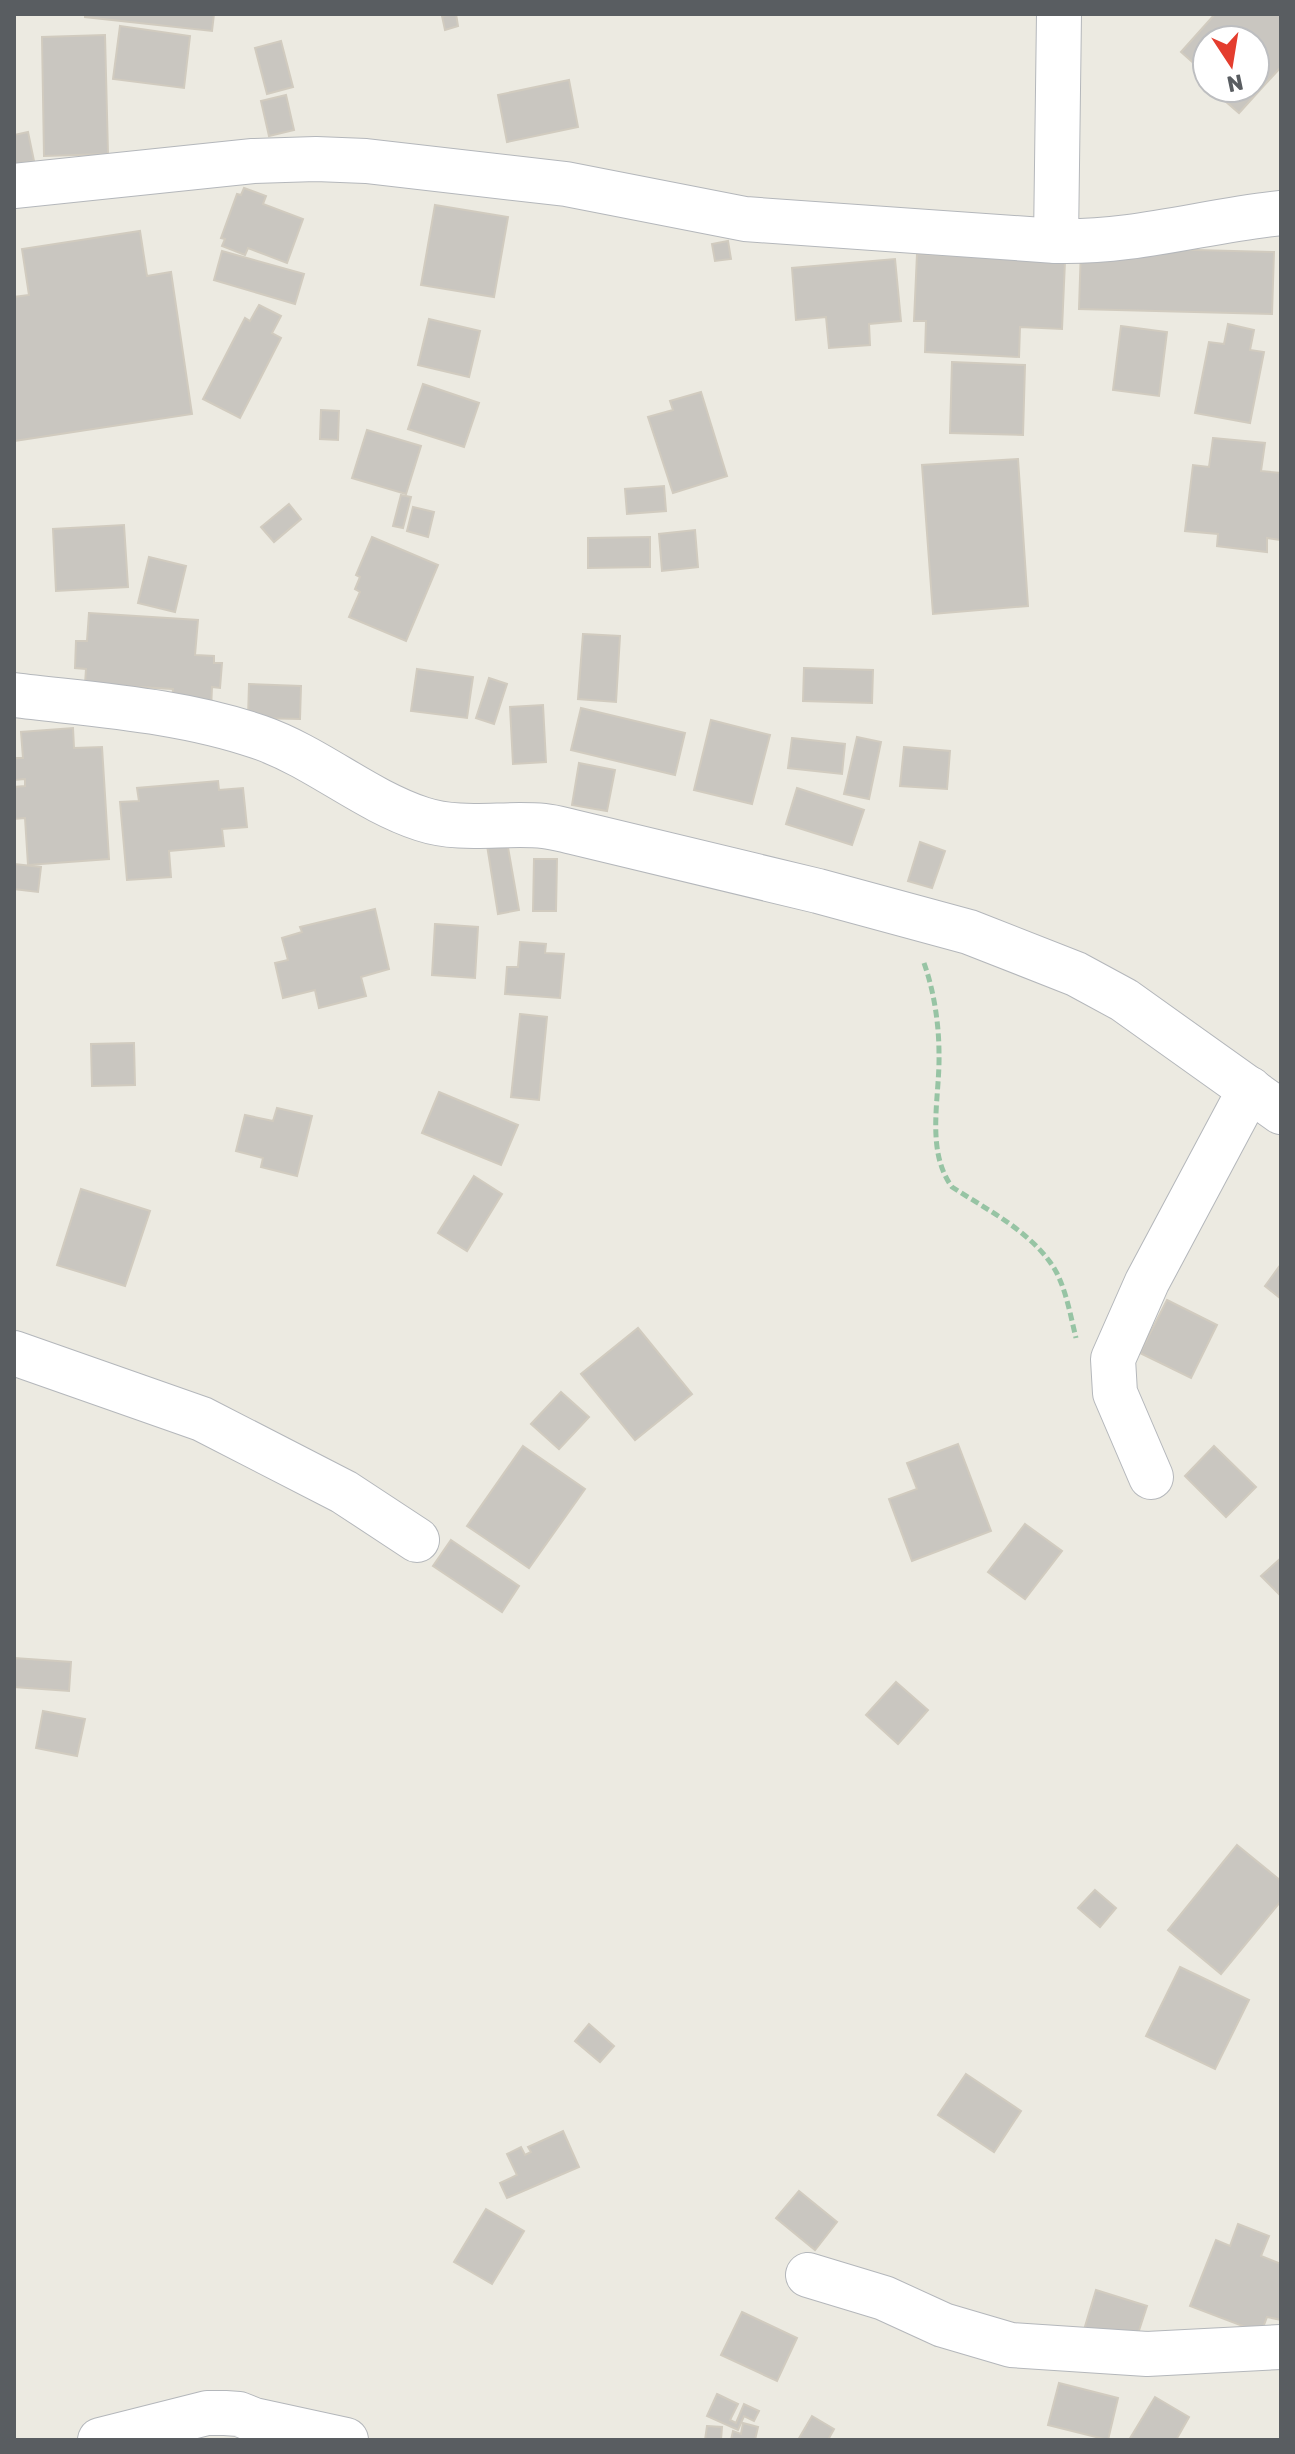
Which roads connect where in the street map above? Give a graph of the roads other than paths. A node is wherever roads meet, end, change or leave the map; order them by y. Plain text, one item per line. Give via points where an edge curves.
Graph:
1 (1059, 14) edge
2 (14, 186) edge
3 (1281, 213) edge
4 (1056, 241) junction
5 (14, 695) edge
6 (1265, 1100) edge
7 (14, 1353) edge
8 (1151, 1477) dead end
9 (417, 1540) dead end
10 (808, 2275) dead end
11 (1281, 2347) edge
12 (100, 2440) edge
13 (346, 2440) edge

1 - 4 street
2 - 4 street via 253,161 366,161 566,184 745,219
3 - 4 street via 1138,238
5 - 6 street via 161,713 262,738 425,820 543,826 969,932 1076,974 1124,1000
6 - 8 street via 1147,1282 1113,1359 1115,1393
7 - 9 street via 202,1419 344,1492
10 - 11 street via 1011,2345 1147,2354
12 - 13 street via 207,2413 239,2414

